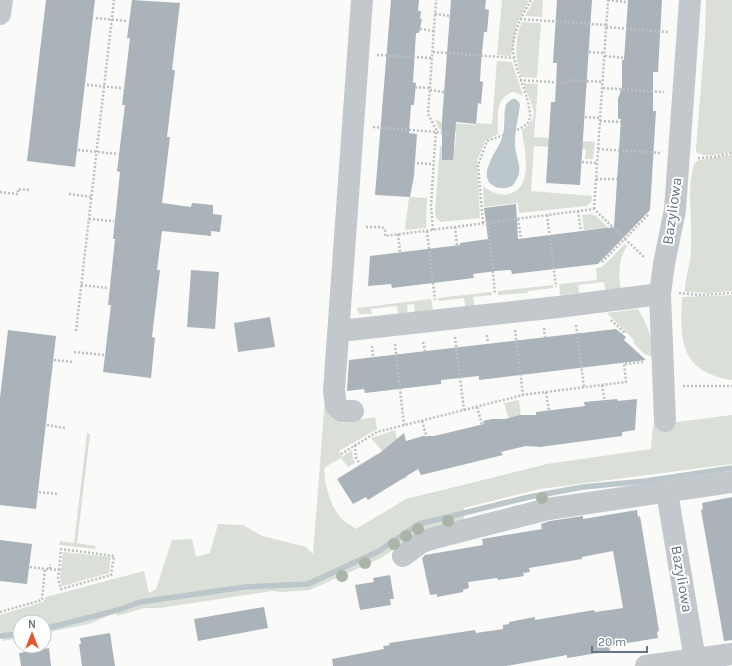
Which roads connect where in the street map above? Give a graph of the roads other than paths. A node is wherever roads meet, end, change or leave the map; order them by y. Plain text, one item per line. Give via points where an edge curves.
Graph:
1 (2, 0) edge
2 (362, 0) edge
3 (690, 0) edge
4 (0, 14) edge
5 (660, 293) junction
6 (340, 331) junction
7 (353, 411) dead end
8 (665, 421) dead end
9 (732, 482) edge
10 (667, 492) junction
11 (403, 556) dead end
12 (732, 654) edge
13 (696, 662) edge
14 (646, 666) edge

1 - 4 street
2 - 6 street
3 - 5 street, Bazyliowa via 675,210
5 - 6 street
5 - 8 street, Bazyliowa
6 - 7 street via 334,400 342,411
9 - 10 street
10 - 11 street via 548,509 434,538 422,542
10 - 13 street, Bazyliowa
12 - 13 street
13 - 14 street

